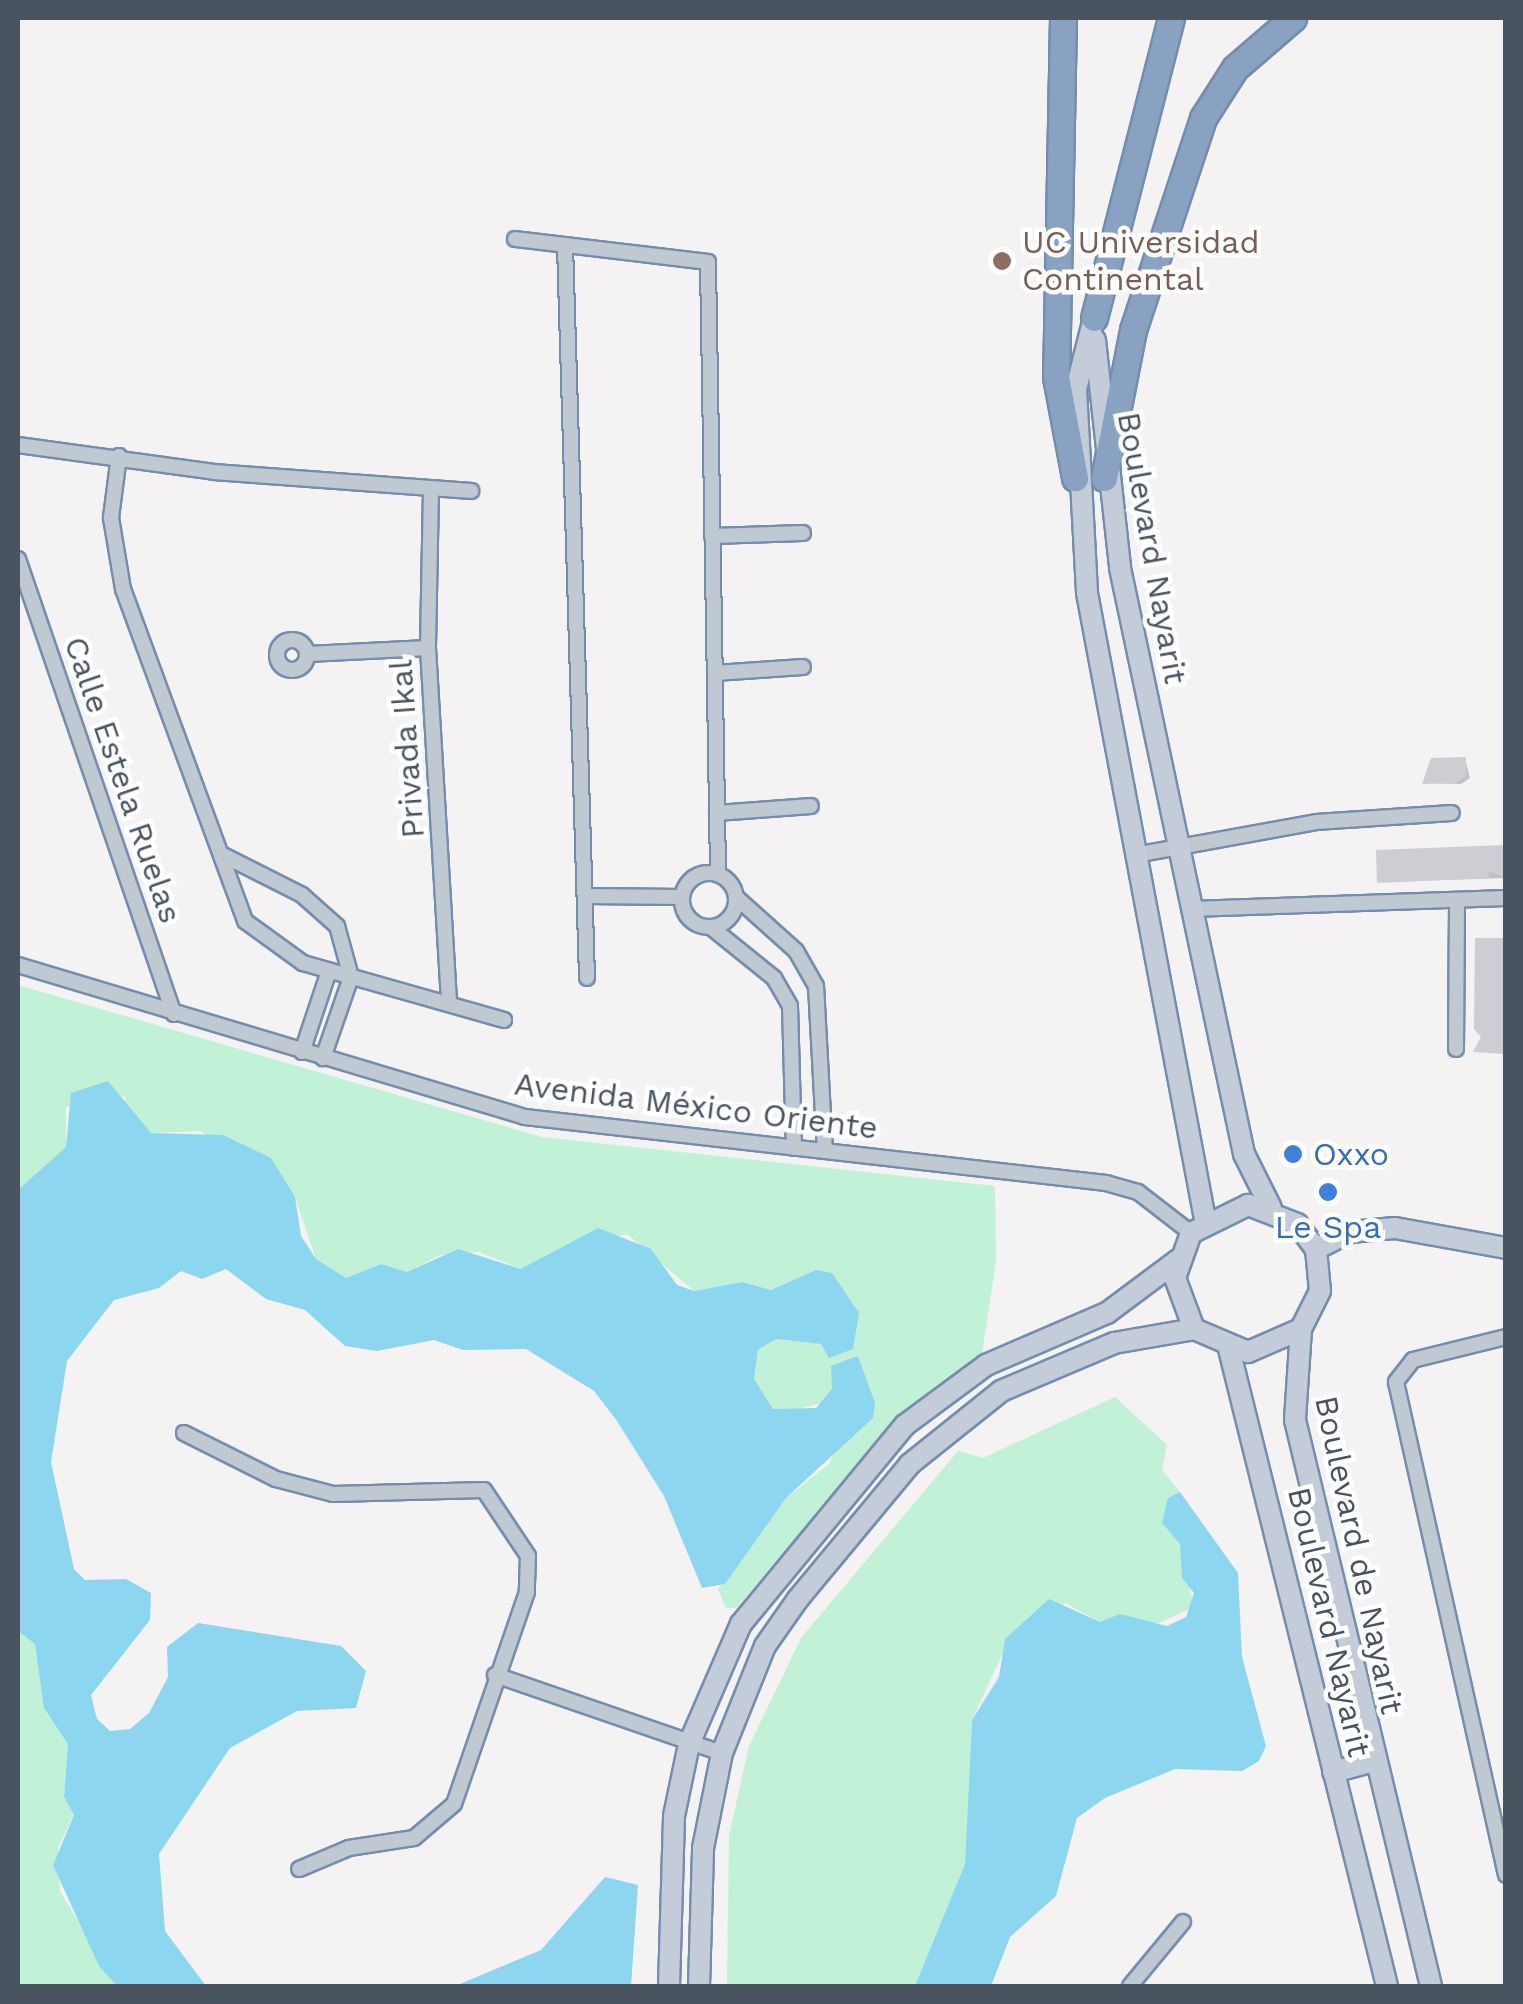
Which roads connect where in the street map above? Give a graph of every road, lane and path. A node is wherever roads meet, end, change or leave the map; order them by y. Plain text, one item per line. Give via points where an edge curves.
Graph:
1 (1063, 18) edge
2 (1171, 18) edge
3 (1293, 18) edge
4 (515, 239) dead end
5 (566, 245) junction
6 (1094, 318) junction
7 (18, 445) edge
8 (120, 456) junction
9 (1074, 478) junction
10 (1104, 478) junction
11 (431, 490) junction
12 (471, 491) dead end
13 (802, 532) dead end
14 (712, 536) junction
15 (19, 562) edge
16 (428, 648) junction
17 (308, 654) dead end
18 (803, 667) dead end
19 (715, 673) junction
20 (811, 806) dead end
21 (717, 812) junction
22 (1452, 813) dead end
23 (1178, 847) junction
24 (221, 854) junction
25 (1135, 855) junction
26 (718, 874) junction
27 (585, 896) junction
28 (682, 897) junction
29 (737, 898) junction
30 (1506, 898) edge
31 (1457, 900) junction
32 (1191, 909) junction
33 (712, 928) junction
34 (18, 965) edge
35 (329, 971) junction
36 (351, 977) junction
37 (587, 978) dead end
38 (449, 1004) junction
39 (174, 1014) junction
40 (504, 1020) dead end
41 (1456, 1049) dead end
42 (302, 1052) junction
43 (323, 1058) junction
44 (794, 1148) junction
45 (825, 1151) junction
46 (1271, 1208) junction
47 (1198, 1226) junction
48 (1316, 1249) junction
49 (1505, 1252) edge
50 (1178, 1260) junction
51 (1194, 1328) junction
52 (1301, 1328) junction
53 (1506, 1337) edge
54 (1229, 1349) junction
55 (986, 1365) junction
56 (1001, 1391) junction
57 (184, 1434) dead end
58 (495, 1674) junction
59 (689, 1744) junction
60 (722, 1753) junction
61 (1374, 1761) junction
62 (1333, 1772) junction
63 (299, 1869) dead end
64 (1506, 1875) edge
65 (1183, 1922) dead end
66 (669, 1986) edge
67 (700, 1986) edge
68 (1130, 1986) edge
69 (1387, 1986) edge
70 (1431, 1986) edge

1 - 9 highway via 1056,378
2 - 6 highway
3 - 10 highway via 1235,68 1203,118 1133,330
4 - 5 street
5 - 14 street via 708,262
5 - 27 street
6 - 9 street, Boulevard Nayarit via 1076,389
6 - 10 street, Boulevard Nayarit
7 - 8 street
8 - 11 street
8 - 24 street via 114,556
9 - 25 street, Boulevard Nayarit
10 - 23 street, Boulevard Nayarit
11 - 12 street
11 - 16 street, Privada Ikal
13 - 14 street
14 - 19 street
15 - 39 street, Calle Estela Ruelas
16 - 17 street
16 - 38 street, Privada Ikal
18 - 19 street
19 - 21 street
20 - 21 street
21 - 26 street
22 - 23 street via 1316,822
23 - 25 street
23 - 32 street, Boulevard Nayarit
24 - 35 street via 246,921 278,951
24 - 36 street via 322,908 345,944
25 - 47 street, Boulevard Nayarit
26 - 28 street via 702,874
26 - 29 street
27 - 28 street
27 - 37 street
28 - 33 street via 685,913
29 - 33 street
29 - 45 street via 796,951 816,986
30 - 31 street
31 - 32 street
31 - 41 street
32 - 46 street, Boulevard Nayarit via 1244,1154
33 - 44 street via 774,978 790,1006
34 - 39 street, Avenida México Oriente
35 - 36 street
35 - 42 street
36 - 38 street
36 - 43 street
38 - 40 street
39 - 42 street, Avenida México Oriente
42 - 43 street, Avenida México Oriente
43 - 44 street, Avenida México Oriente via 524,1117
44 - 45 street, Avenida México Oriente
45 - 47 street, Avenida México Oriente via 1106,1183 1138,1192
46 - 47 street
46 - 48 street
47 - 50 street
48 - 49 street via 1350,1232 1395,1228
48 - 52 street, Boulevard de Nayarit via 1320,1291
50 - 51 street via 1177,1296
50 - 55 street via 1107,1313
51 - 54 street
51 - 56 street via 1114,1343
52 - 54 street via 1268,1349
52 - 61 street, Boulevard de Nayarit via 1295,1420
53 - 64 street via 1413,1360 1396,1382
54 - 62 street, Boulevard Nayarit
55 - 56 street
55 - 59 street via 905,1426 776,1574 741,1624
56 - 60 street via 910,1464 798,1599 765,1646
57 - 58 street via 276,1479 333,1494 484,1490 528,1556 527,1592
58 - 59 street
58 - 63 street via 466,1781 439,1822 414,1838 350,1848
59 - 60 street
59 - 66 street via 668,1878
60 - 67 street via 703,1848
61 - 62 street
61 - 70 street, Boulevard de Nayarit
62 - 69 street, Boulevard Nayarit
65 - 68 street

